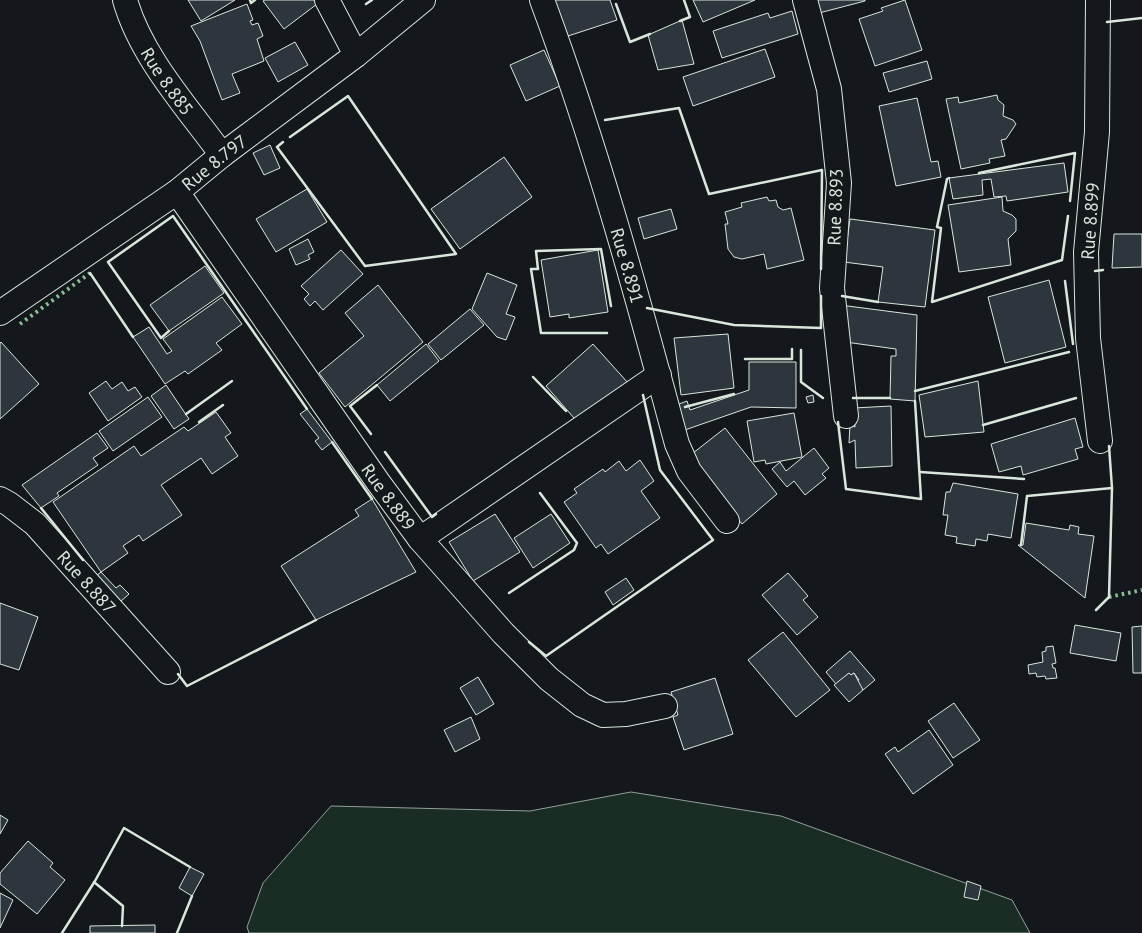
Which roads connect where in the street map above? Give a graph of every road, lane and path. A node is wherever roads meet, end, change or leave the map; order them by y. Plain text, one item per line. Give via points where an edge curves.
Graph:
1 (125, 0) edge
2 (327, 0) edge
3 (422, 0) edge
4 (542, 0) edge
5 (804, 0) edge
6 (1098, 0) edge
7 (356, 55) junction
8 (222, 155) junction
9 (177, 192) junction
10 (0, 313) edge
11 (659, 375) junction
12 (846, 416) dead end
13 (1100, 441) dead end
14 (0, 499) edge
15 (727, 521) dead end
16 (420, 539) junction
17 (168, 672) dead end
18 (665, 706) dead end

1 - 8 street, Rue 8.885 via 131,19 158,68
2 - 7 street
3 - 7 street, Rue 8.797
4 - 11 street, Rue 8.891 via 569,71
5 - 12 street, Rue 8.893 via 829,89 839,183 832,288
6 - 13 street, Rue 8.899 via 1097,132 1086,252 1088,338
7 - 8 street, Rue 8.797
8 - 9 street, Rue 8.797
9 - 10 street, Rue 8.797
9 - 16 street, Rue 8.889
11 - 15 street, Rue 8.891 via 677,444 689,471
11 - 16 street
14 - 17 street, Rue 8.887 via 35,524
16 - 18 street, Rue 8.889 via 503,633 582,705 602,715

